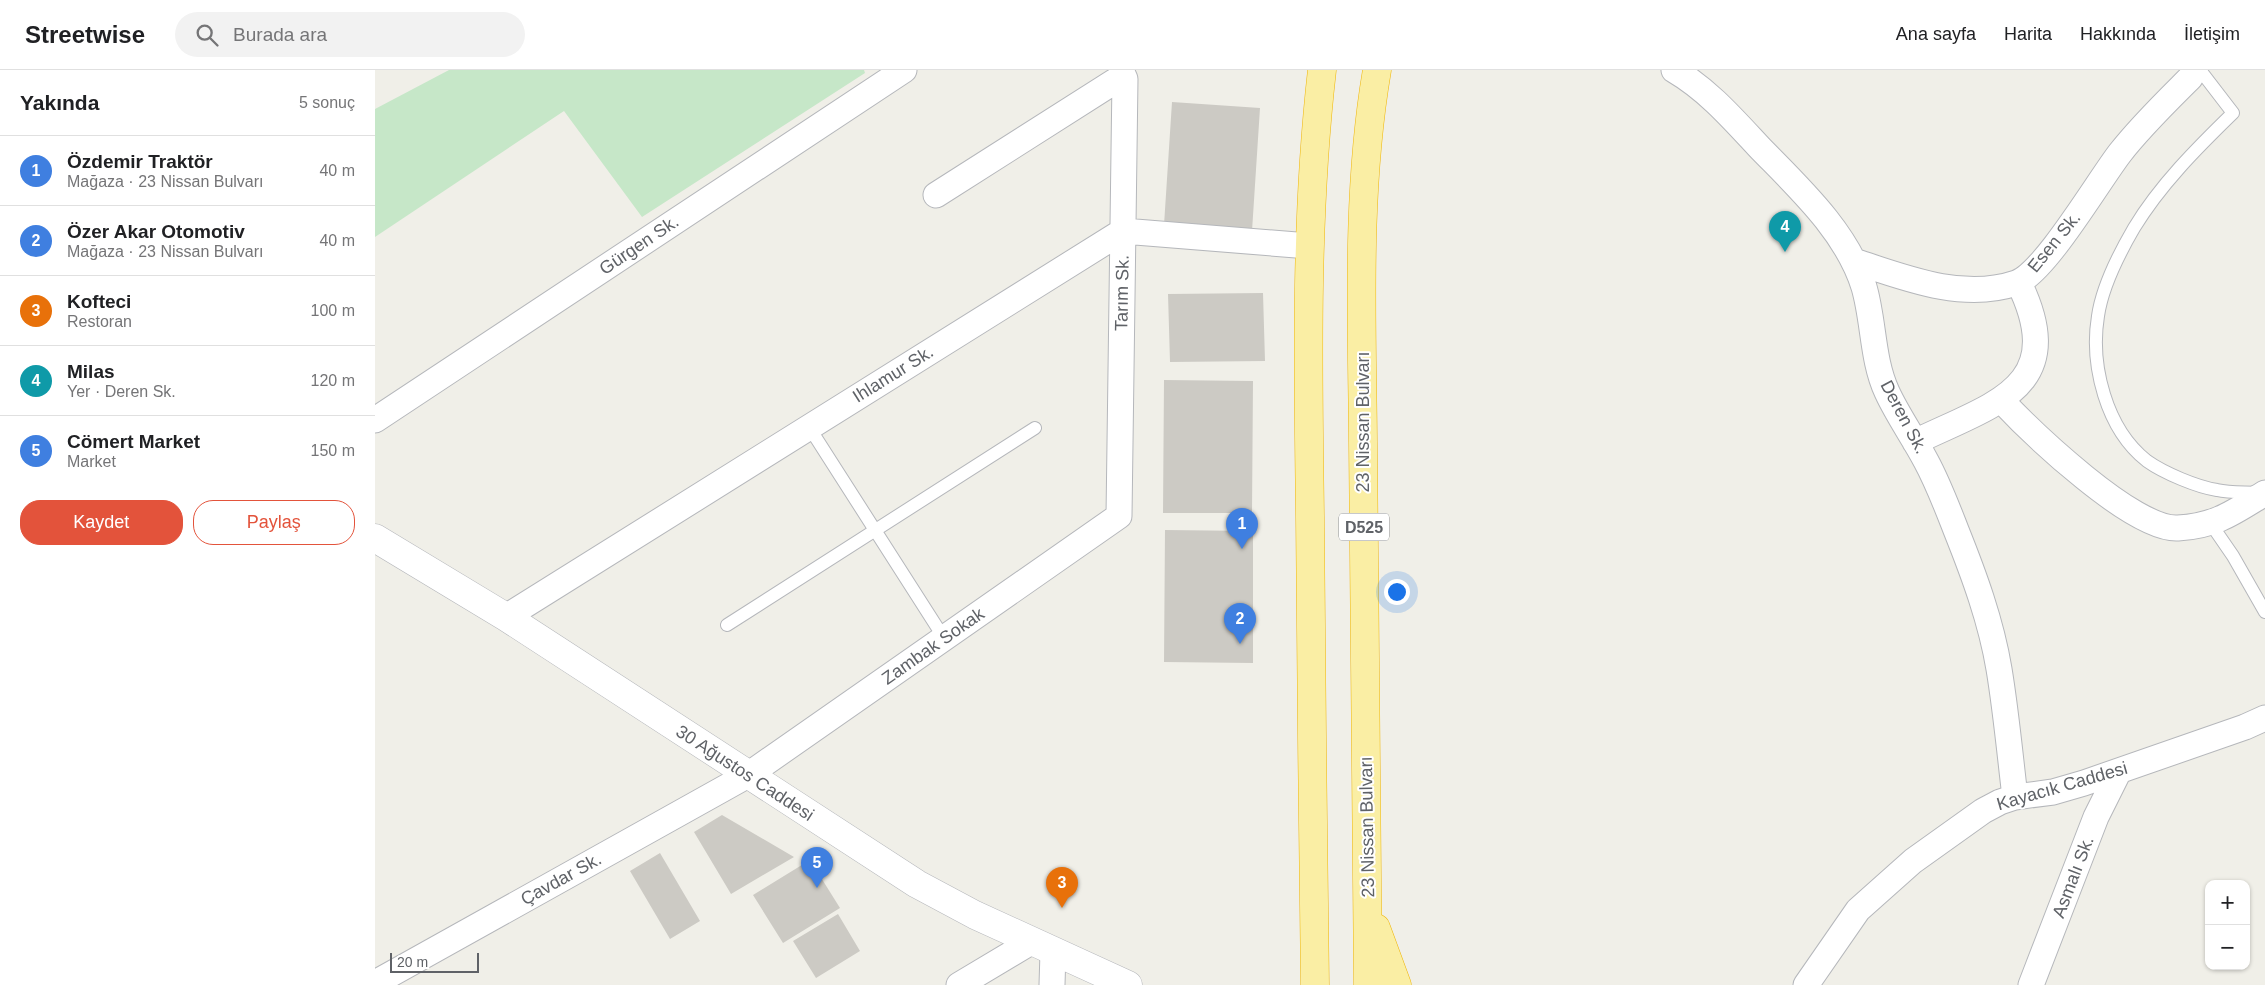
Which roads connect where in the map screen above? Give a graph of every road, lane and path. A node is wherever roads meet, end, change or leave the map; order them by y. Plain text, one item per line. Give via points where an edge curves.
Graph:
1 (904, 70) edge
2 (1322, 70) edge
3 (1377, 70) edge
4 (1674, 70) edge
5 (2195, 70) edge
6 (2200, 70) edge
7 (1122, 73) edge
8 (937, 195) dead end
9 (1123, 231) junction
10 (1309, 246) junction
11 (1854, 261) junction
12 (2019, 283) junction
13 (2001, 400) junction
14 (375, 420) edge
15 (809, 427) junction
16 (1035, 428) dead end
17 (1915, 442) junction
18 (2264, 493) edge
19 (1119, 516) joint
20 (2211, 524) junction
21 (875, 531) junction
22 (375, 538) edge
23 (2265, 612) edge
24 (506, 617) junction
25 (727, 625) dead end
26 (944, 638) junction
27 (2265, 718) edge
28 (2119, 771) junction
29 (748, 775) junction
30 (2015, 797) junction
31 (1367, 898) junction
32 (1042, 947) junction
33 (375, 983) edge
34 (959, 985) edge
35 (1052, 985) edge
36 (1128, 985) edge
37 (1315, 985) edge
38 (1369, 985) edge
39 (1397, 985) edge
40 (1806, 985) edge
41 (2031, 985) edge

1 - 14 street, Gürgen Sk.
2 - 10 highway
3 - 31 highway, 23 Nissan Bulvarı / D525 via 1364,196 1362,309
4 - 11 street, Deren Sk. via 1716,101 1786,174 1836,233
5 - 12 street, Esen Sk. via 2120,153 2054,248
6 - 18 lane via 2233,113 2160,191 2130,236 2111,276 2098,315 2096,347 2099,376 2111,413 2125,438 2147,461 2179,478 2216,490
7 - 8 street
7 - 9 street, Tarım Sk. via 1125,79
9 - 10 street
9 - 15 street, Ihlamur Sk.
9 - 19 street, Tarım Sk.
10 - 37 highway
11 - 12 street, Esen Sk. via 1942,287 1989,290
11 - 17 street, Deren Sk. via 1864,286 1876,358 1886,391
12 - 13 street via 2028,301 2035,329 2035,354 2029,372
13 - 17 street
13 - 20 street via 2049,447 2114,500 2136,513 2176,529
15 - 21 lane
15 - 24 street, Ihlamur Sk.
16 - 21 lane
17 - 30 street, Deren Sk. via 1971,566 1988,620 1999,668
18 - 20 street
19 - 26 street, Zambak Sokak
20 - 23 lane
21 - 25 lane
21 - 26 lane
22 - 24 street, 30 Ağustos Caddesi
24 - 29 street, 30 Ağustos Caddesi
26 - 29 street, Zambak Sokak
27 - 28 street, Kayacık Caddesi
28 - 30 street, Kayacık Caddesi via 2053,792
28 - 41 street, Asmalı Sk. via 2097,817
29 - 32 street, 30 Ağustos Caddesi via 917,884
29 - 33 street, Çavdar Sk.
30 - 40 street, Kayacık Caddesi via 1991,807 1955,830 1913,861 1858,910
31 - 38 highway, 23 Nissan Bulvarı / D525
31 - 39 highway
32 - 34 street
32 - 35 street
32 - 36 street, 30 Ağustos Caddesi

